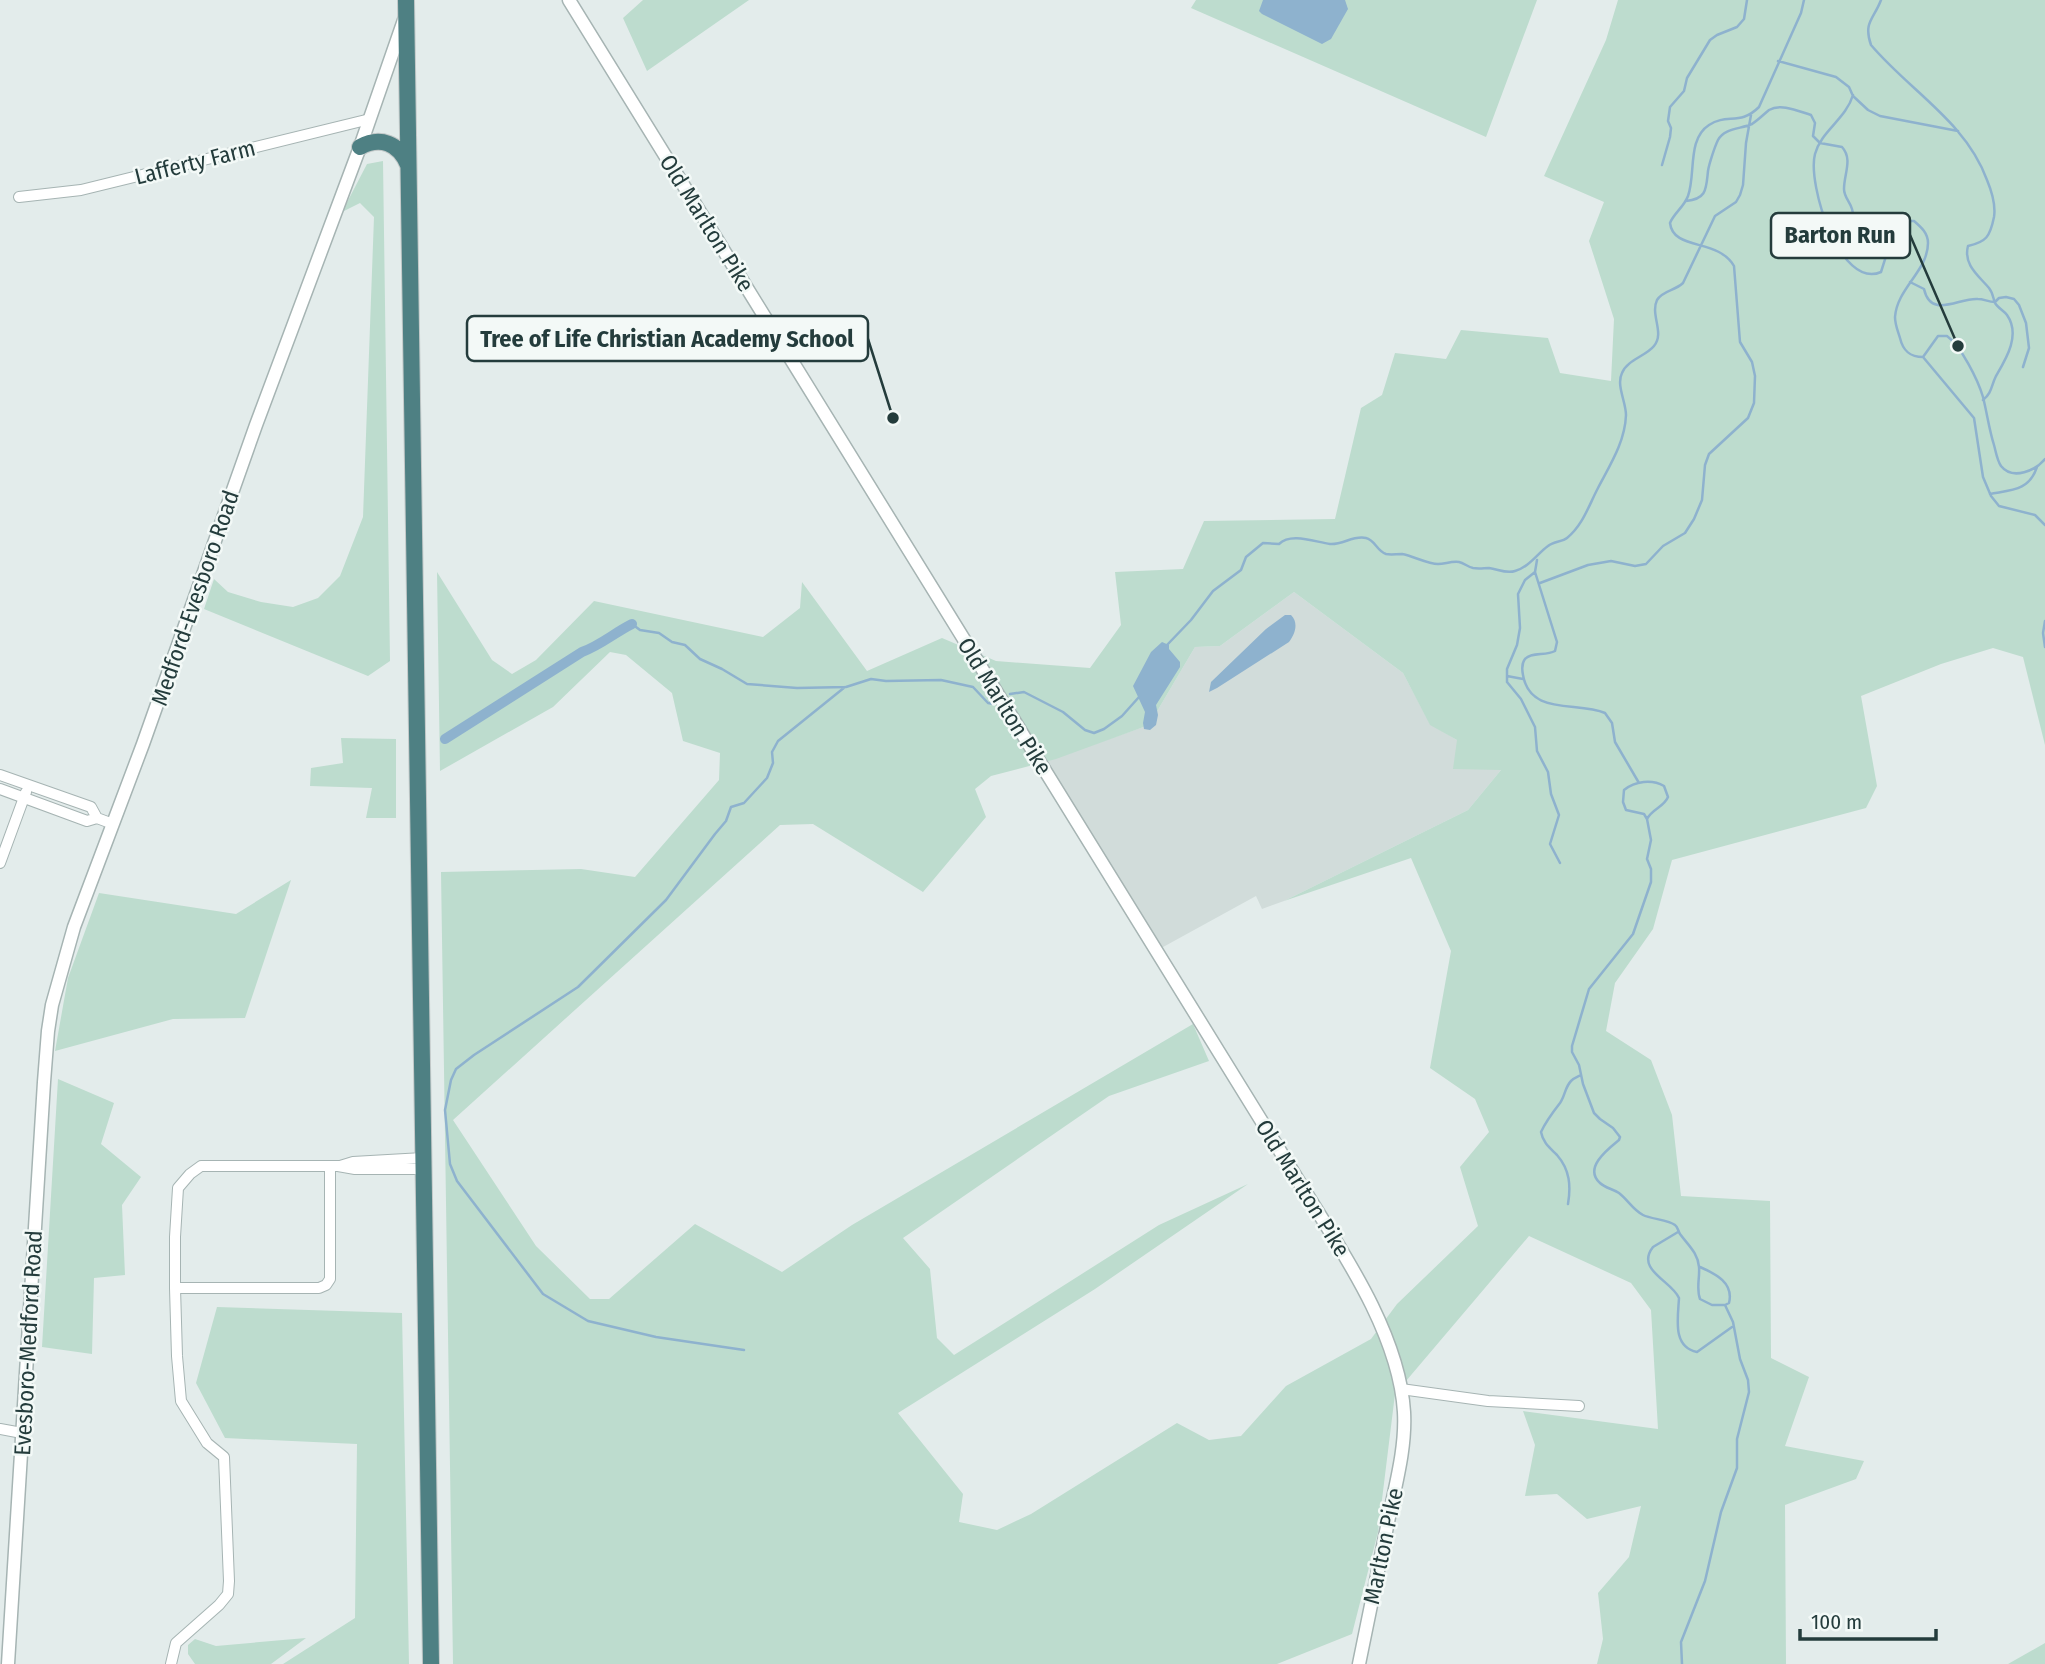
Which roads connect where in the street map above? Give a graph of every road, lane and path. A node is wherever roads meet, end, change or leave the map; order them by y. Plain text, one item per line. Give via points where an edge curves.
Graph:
1 (406, 0) edge
2 (412, 0) edge
3 (569, 0) edge
4 (405, 17) junction
5 (370, 120) junction
6 (360, 147) junction
7 (408, 166) junction
8 (19, 197) dead end
9 (0, 775) edge
10 (28, 785) junction
11 (0, 789) edge
12 (24, 797) junction
13 (97, 818) junction
14 (113, 824) junction
15 (0, 861) edge
16 (423, 1164) junction
17 (334, 1166) junction
18 (37, 1191) joint
19 (175, 1288) junction
20 (1401, 1389) junction
21 (1579, 1406) dead end
22 (1404, 1427) joint
23 (0, 1429) edge
24 (22, 1433) junction
25 (8, 1664) edge
26 (171, 1664) edge
27 (431, 1664) edge
28 (1359, 1664) edge

1 - 4 highway
2 - 4 street, Medford-Evesboro Road
3 - 20 street, Old Marlton Pike via 1350,1265 1387,1339
4 - 5 street, Medford-Evesboro Road
4 - 7 highway
5 - 6 street, Medford-Evesboro Road
5 - 8 street, Lafferty Farm via 81,190
6 - 7 highway via 369,142 389,143
6 - 14 street, Medford-Evesboro Road
7 - 16 highway
9 - 10 street
10 - 12 street
10 - 13 street via 91,807
11 - 12 street
12 - 13 street via 87,821
12 - 15 street
13 - 14 street
14 - 18 street, Medford-Evesboro Road via 74,927 52,1005
16 - 17 street
16 - 27 highway
17 - 19 street via 201,1166 190,1174 178,1188
17 - 19 street via 330,1279 326,1285
18 - 24 street, Evesboro-Medford Road
19 - 26 street via 181,1401 207,1443 224,1457 229,1581 228,1594 219,1605 176,1643
20 - 21 street via 1489,1401
20 - 22 street, Old Marlton Pike
22 - 28 street, Marlton Pike
23 - 24 street
24 - 25 street, Evesboro-Medford Road

